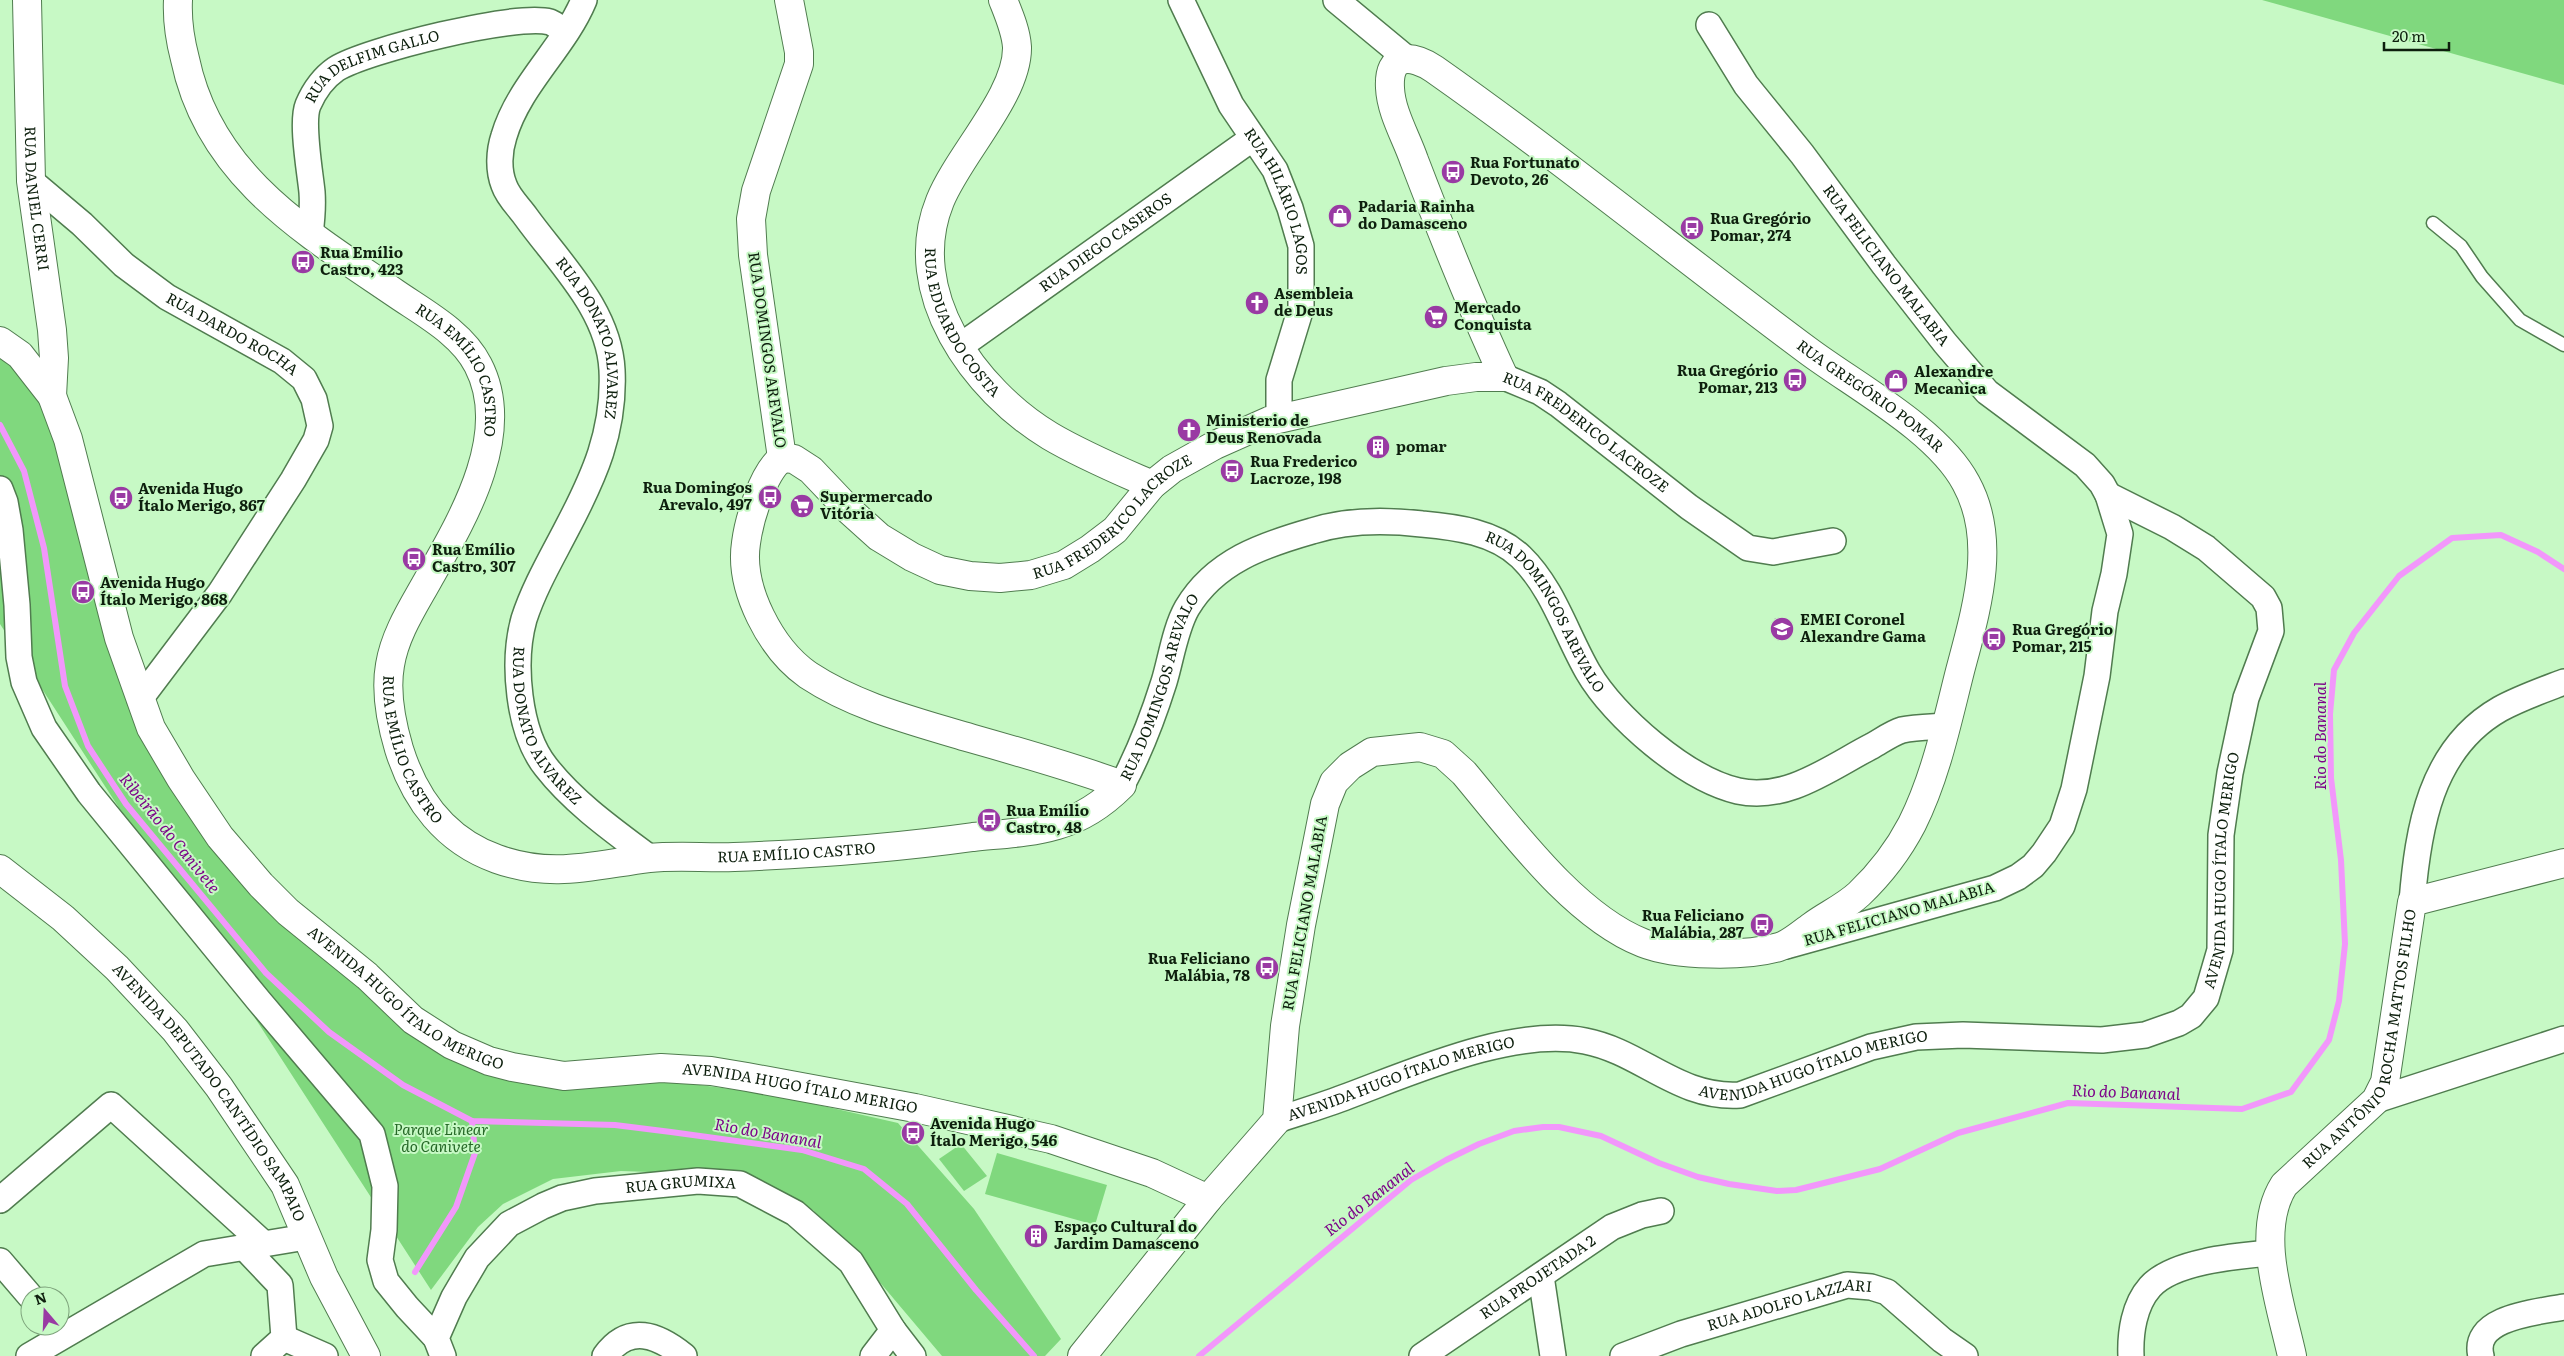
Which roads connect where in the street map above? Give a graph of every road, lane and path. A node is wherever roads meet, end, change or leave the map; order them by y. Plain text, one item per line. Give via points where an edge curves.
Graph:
1 (27, 0) edge
2 (178, 0) edge
3 (584, 0) edge
4 (789, 0) edge
5 (1002, 0) edge
6 (1181, 0) edge
7 (1336, 0) edge
8 (1709, 25) dead end
9 (566, 32) junction
10 (1406, 58) junction
11 (1253, 138) junction
12 (31, 181) junction
13 (2434, 223) dead end
14 (310, 234) junction
15 (0, 341) edge
16 (2564, 345) edge
17 (959, 347) junction
18 (1504, 377) junction
19 (52, 396) junction
20 (1279, 418) junction
21 (782, 458) junction
22 (1152, 485) junction
23 (0, 489) edge
24 (2108, 495) junction
25 (1833, 541) dead end
26 (9, 632) edge
27 (2564, 682) edge
28 (140, 699) junction
29 (1946, 726) junction
30 (1122, 785) junction
31 (650, 858) junction
32 (2564, 863) edge
33 (0, 869) edge
34 (2412, 902) junction
35 (1781, 947) junction
36 (2564, 1039) edge
37 (2376, 1100) junction
38 (1277, 1120) junction
39 (1208, 1198) junction
40 (0, 1200) edge
41 (1661, 1211) dead end
42 (306, 1237) junction
43 (254, 1246) junction
44 (2270, 1253) junction
45 (0, 1261) edge
46 (1541, 1276) junction
47 (21, 1286) edge
48 (2564, 1307) edge
49 (70, 1326) edge
50 (893, 1330) junction
51 (54, 1336) edge
52 (284, 1338) junction
53 (439, 1342) edge
54 (1084, 1353) edge
55 (29, 1356) edge
56 (264, 1356) edge
57 (326, 1356) edge
58 (366, 1356) edge
59 (605, 1356) edge
60 (684, 1356) edge
61 (873, 1356) edge
62 (913, 1356) edge
63 (1422, 1356) edge
64 (1553, 1356) edge
65 (1623, 1356) edge
66 (1965, 1356) edge
67 (2131, 1356) edge
68 (2292, 1356) edge
69 (2481, 1356) edge

1 - 12 street, RUA DANIEL CERRI
2 - 14 street, RUA EMÍLIO CASTRO via 191,89 202,116 221,148 254,186
3 - 9 street, RUA DONATO ALVAREZ
4 - 21 street, RUA DOMINGOS AREVALO via 799,52 798,64 756,191 751,219 753,255
5 - 17 street, RUA EDUARDO COSTA via 1017,46 1012,78 940,201 929,249 936,298
6 - 11 street, RUA HILÁRIO LAGOS via 1231,105
7 - 10 street, RUA GREGÓRIO POMAR
8 - 24 street, RUA FELICIANO MALABIA via 1746,85 1957,357 1987,392 2086,465
9 - 14 street, RUA DELFIM GALLO via 550,22 512,21 358,58 336,69 316,90 307,107 313,210
9 - 31 street, RUA DONATO ALVAREZ via 546,59 507,126 500,169 504,185 513,199 558,262 585,293 596,314 612,368 612,409 597,465 535,590 524,621 519,650 519,684 532,747 546,767 614,832
10 - 18 street via 1391,71 1390,90 1394,108
10 - 29 street, RUA GREGÓRIO POMAR via 1420,60 1521,130 1810,353 1875,397 1955,463 1978,511 1983,545 1973,622
11 - 17 street, RUA DIEGO CASEROS
11 - 20 street, RUA HILÁRIO LAGOS via 1274,170 1301,246 1301,308 1279,380
12 - 19 street, RUA DANIEL CERRI via 52,330
12 - 28 street, RUA DARDO ROCHA via 124,265 167,298 282,361 304,378 314,399 320,426 316,440 293,480 220,593
13 - 16 lane via 2462,246 2482,277 2520,320
14 - 31 street, RUA EMÍLIO CASTRO via 439,323 465,345 479,365 491,402 484,464 466,507 404,622 390,661 387,687 390,715 405,765 422,801 442,826 468,846 496,859 528,867 570,870
15 - 19 street, AVENIDA HUGO ÍTALO MERIGO via 20,355
17 - 22 street, RUA EDUARDO COSTA via 990,389 1015,411 1049,435
18 - 20 street, RUA FREDERICO LACROZE via 1446,381
18 - 25 street, RUA FREDERICO LACROZE via 1540,392 1558,404 1689,507 1748,548 1773,552
19 - 28 street, AVENIDA HUGO ÍTALO MERIGO via 68,439 113,616
20 - 22 street, RUA FREDERICO LACROZE via 1216,445 1172,469
21 - 22 street, RUA FREDERICO LACROZE via 794,458 812,470 880,537 912,558 940,570 970,576 1032,575 1064,564 1115,530
21 - 30 street, RUA DOMINGOS AREVALO via 770,471 748,532 745,571 762,622 779,646 806,674 838,692 904,719 1072,767
23 - 26 street via 10,530
24 - 35 street, RUA FELICIANO MALABIA via 2120,534 2097,676 2074,789 2062,826 2044,853 2018,877 1995,888
24 - 38 street, AVENIDA HUGO ÍTALO MERIGO via 2206,548 2262,597 2269,608 2271,631 2246,698 2230,772 2221,835 2220,950 2206,998 2191,1016 2145,1035 2102,1040 1963,1035 1908,1038 1871,1047 1740,1096 1699,1092 1603,1046 1561,1038 1534,1040 1461,1057
26 - 53 street via 24,682 44,728 89,793 372,1134 385,1186 380,1260 386,1281
27 - 34 street, RUA ANTÔNIO ROCHA MATTOS FILHO via 2500,709 2472,729 2454,748 2427,803
28 - 39 street, AVENIDA HUGO ÍTALO MERIGO via 151,728 199,808 261,885 288,912 367,976 412,1020 452,1045 496,1063 564,1076 661,1068 711,1070 915,1108 1051,1139 1152,1173
29 - 30 street, RUA DOMINGOS AREVALO via 1901,730 1806,782 1785,789 1762,794 1737,791 1681,763 1643,736 1610,703 1589,673 1538,576 1520,556 1502,543 1446,526 1362,522 1317,529 1276,541 1232,561 1213,576 1186,609 1164,684 1136,759
29 - 35 street, RUA GREGÓRIO POMAR via 1930,781 1898,848 1856,896
30 - 31 street, RUA EMÍLIO CASTRO via 1092,810 1067,822 1041,829 804,853
32 - 34 street
33 - 42 street, AVENIDA DEPUTADO CANTÍDIO SAMPAIO via 63,918 117,968 175,1030 219,1087 285,1185
34 - 37 street, RUA ANTÔNIO ROCHA MATTOS FILHO via 2385,1082
35 - 38 street, RUA FELICIANO MALABIA via 1722,954 1677,951 1646,944 1614,928 1582,906 1464,773 1443,754 1420,747 1372,752 1350,766 1334,782 1325,804 1310,870 1287,1016
36 - 37 street
37 - 44 street, RUA ANTÔNIO ROCHA MATTOS FILHO via 2284,1185 2273,1207
38 - 39 street, AVENIDA HUGO ÍTALO MERIGO
39 - 54 street
40 - 43 street via 111,1105
41 - 46 street, RUA PROJETADA 2 via 1612,1227
42 - 43 street
42 - 58 street, AVENIDA DEPUTADO CANTÍDIO SAMPAIO
43 - 49 street via 204,1254
43 - 52 street via 280,1284
44 - 67 street via 2225,1257 2196,1264 2171,1273 2150,1286 2137,1308 2130,1341
44 - 68 street
45 - 47 street
46 - 63 street, RUA PROJETADA 2
46 - 64 street
48 - 69 street via 2501,1322 2484,1333 2479,1348
50 - 53 street, RUA GRUMIXA via 851,1262 795,1213 740,1184 698,1182 595,1191 562,1198 509,1224 477,1258 454,1297
50 - 61 street
50 - 62 street, RUA GRUMIXA
51 - 55 street
52 - 56 street
52 - 57 street
59 - 60 street via 620,1341 637,1335 655,1337
65 - 66 street, RUA ADOLFO LAZZARI via 1682,1334 1847,1284 1887,1292

